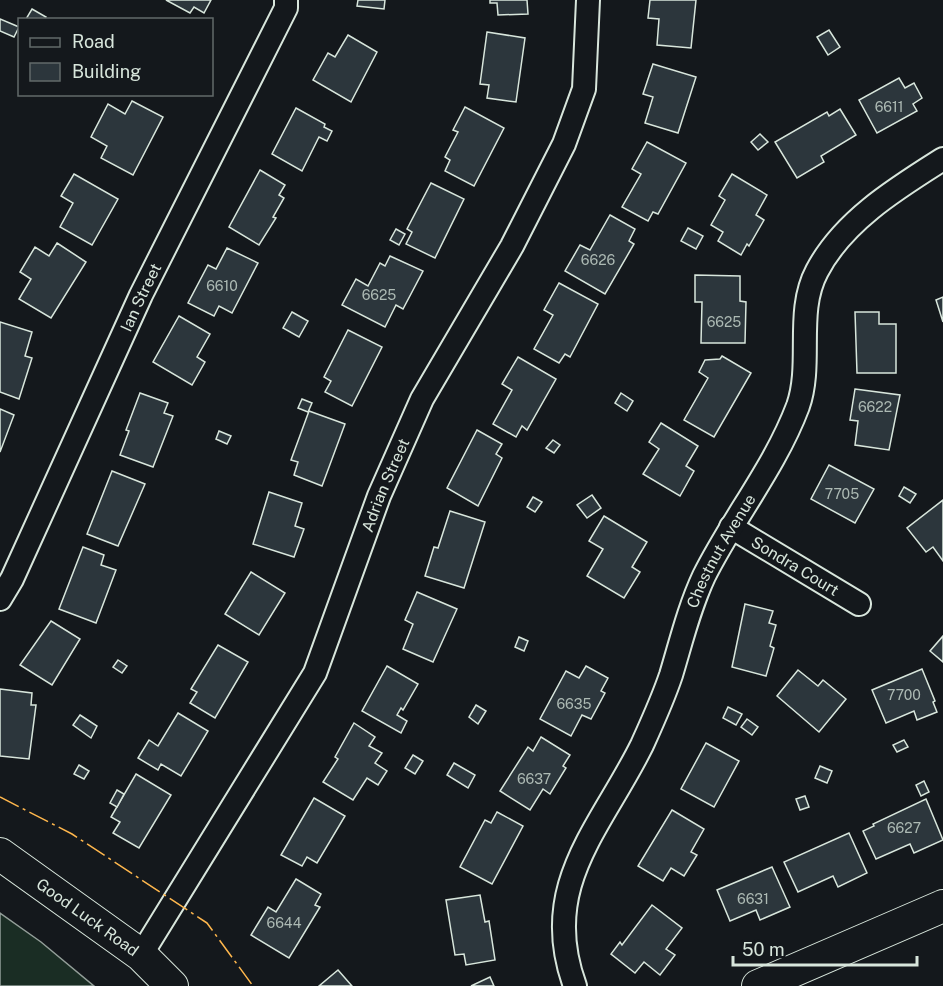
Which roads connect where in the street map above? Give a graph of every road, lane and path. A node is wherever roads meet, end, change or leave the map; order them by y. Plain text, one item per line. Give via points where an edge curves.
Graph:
1 (286, 0) edge
2 (588, 0) edge
3 (943, 159) edge
4 (731, 527) junction
5 (0, 599) edge
6 (859, 604) dead end
7 (0, 854) edge
8 (943, 906) edge
9 (141, 955) junction
10 (172, 986) edge
11 (575, 986) edge
12 (758, 986) edge

1 - 5 street, Ian Street via 264,55 141,295
2 - 9 street, Adrian Street via 584,89 564,144 512,246 422,399 379,496 315,674
3 - 4 street, Chestnut Avenue via 882,200 853,225 817,271 807,304 805,364 798,405 771,462
4 - 6 street, Sondra Court
4 - 11 street, Chestnut Avenue via 703,578 670,677 642,744 578,858 564,919 565,948
7 - 9 main road, Good Luck Road
8 - 12 main road
9 - 10 main road, Good Luck Road

